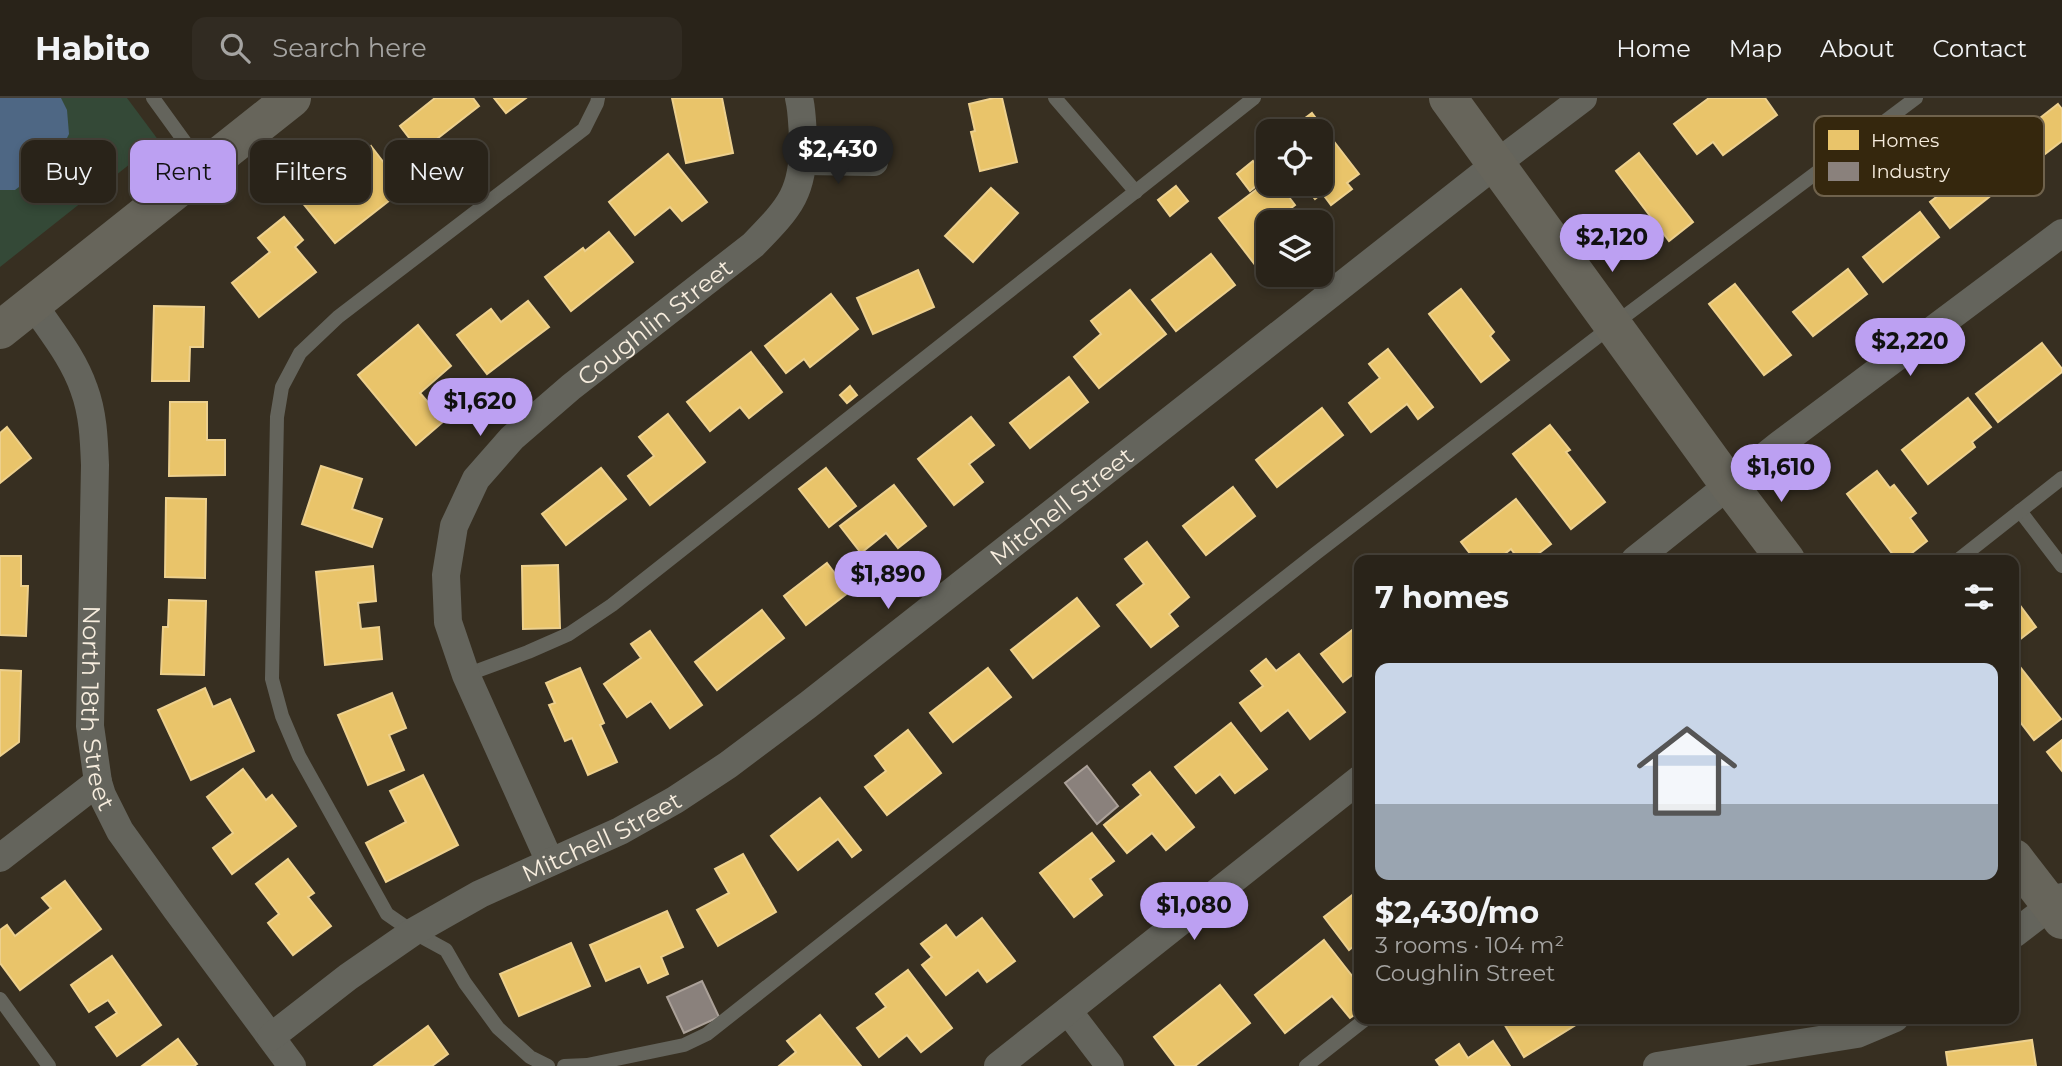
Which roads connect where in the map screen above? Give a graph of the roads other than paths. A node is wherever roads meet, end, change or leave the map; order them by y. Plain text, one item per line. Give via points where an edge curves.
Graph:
1 (153, 98) edge
2 (292, 98) edge
3 (598, 98) edge
4 (799, 98) edge
5 (1055, 98) edge
6 (1254, 98) edge
7 (1448, 98) edge
8 (1583, 98) edge
9 (1916, 98) edge
10 (1892, 116) edge
11 (184, 140) edge
12 (236, 143) edge
13 (804, 161) junction
14 (873, 162) dead end
15 (1496, 164) junction
16 (1814, 174) edge
17 (1136, 192) junction
18 (160, 203) edge
19 (2062, 233) edge
20 (33, 303) junction
21 (1613, 325) junction
22 (0, 330) edge
23 (2062, 478) edge
24 (1729, 485) junction
25 (2020, 511) junction
26 (1641, 555) edge
27 (1782, 555) edge
28 (1964, 555) edge
29 (2062, 566) edge
30 (467, 675) junction
31 (98, 782) junction
32 (1354, 784) edge
33 (0, 858) edge
34 (550, 862) junction
35 (2019, 864) edge
36 (2058, 908) edge
37 (2019, 931) edge
38 (413, 932) junction
39 (0, 999) edge
40 (1068, 1011) junction
41 (1359, 1024) edge
42 (1881, 1024) edge
43 (271, 1037) junction
44 (1730, 1061) edge
45 (48, 1066) edge
46 (292, 1066) edge
47 (548, 1066) edge
48 (564, 1066) edge
49 (998, 1066) edge
50 (1110, 1066) edge
51 (1306, 1066) edge
52 (1657, 1066) edge

1 - 11 lane
2 - 12 street
3 - 38 lane via 584,129 338,317 300,353 282,387 277,417 272,679 299,756 387,914
4 - 13 street, Coughlin Street
5 - 17 lane
6 - 17 lane
7 - 15 street
8 - 15 street, Mitchell Street
9 - 10 lane
13 - 14 street
13 - 30 street, Coughlin Street via 797,191 780,218 753,245 571,387 512,438 476,480 454,526 446,575 448,622
15 - 21 street
15 - 34 street, Mitchell Street via 728,765 620,831
16 - 21 lane
17 - 30 lane via 612,605 569,634
18 - 20 street
19 - 24 street
20 - 22 street
20 - 31 street, North 18th Street via 68,355 93,423 90,726
21 - 24 street
21 - 48 lane via 707,1034 684,1045
23 - 25 lane
24 - 26 street
24 - 27 street
25 - 28 lane
25 - 29 lane
30 - 34 street, Coughlin Street
31 - 33 street
31 - 43 street, North 18th Street via 120,831
32 - 40 street
34 - 38 street, Mitchell Street
35 - 36 street
36 - 37 street
38 - 43 street, Mitchell Street
38 - 47 lane via 446,950 498,1028 530,1057
39 - 45 lane
40 - 49 street
40 - 50 street
41 - 51 lane
42 - 44 street via 1857,1034
43 - 46 street, North 18th Street
44 - 52 street

